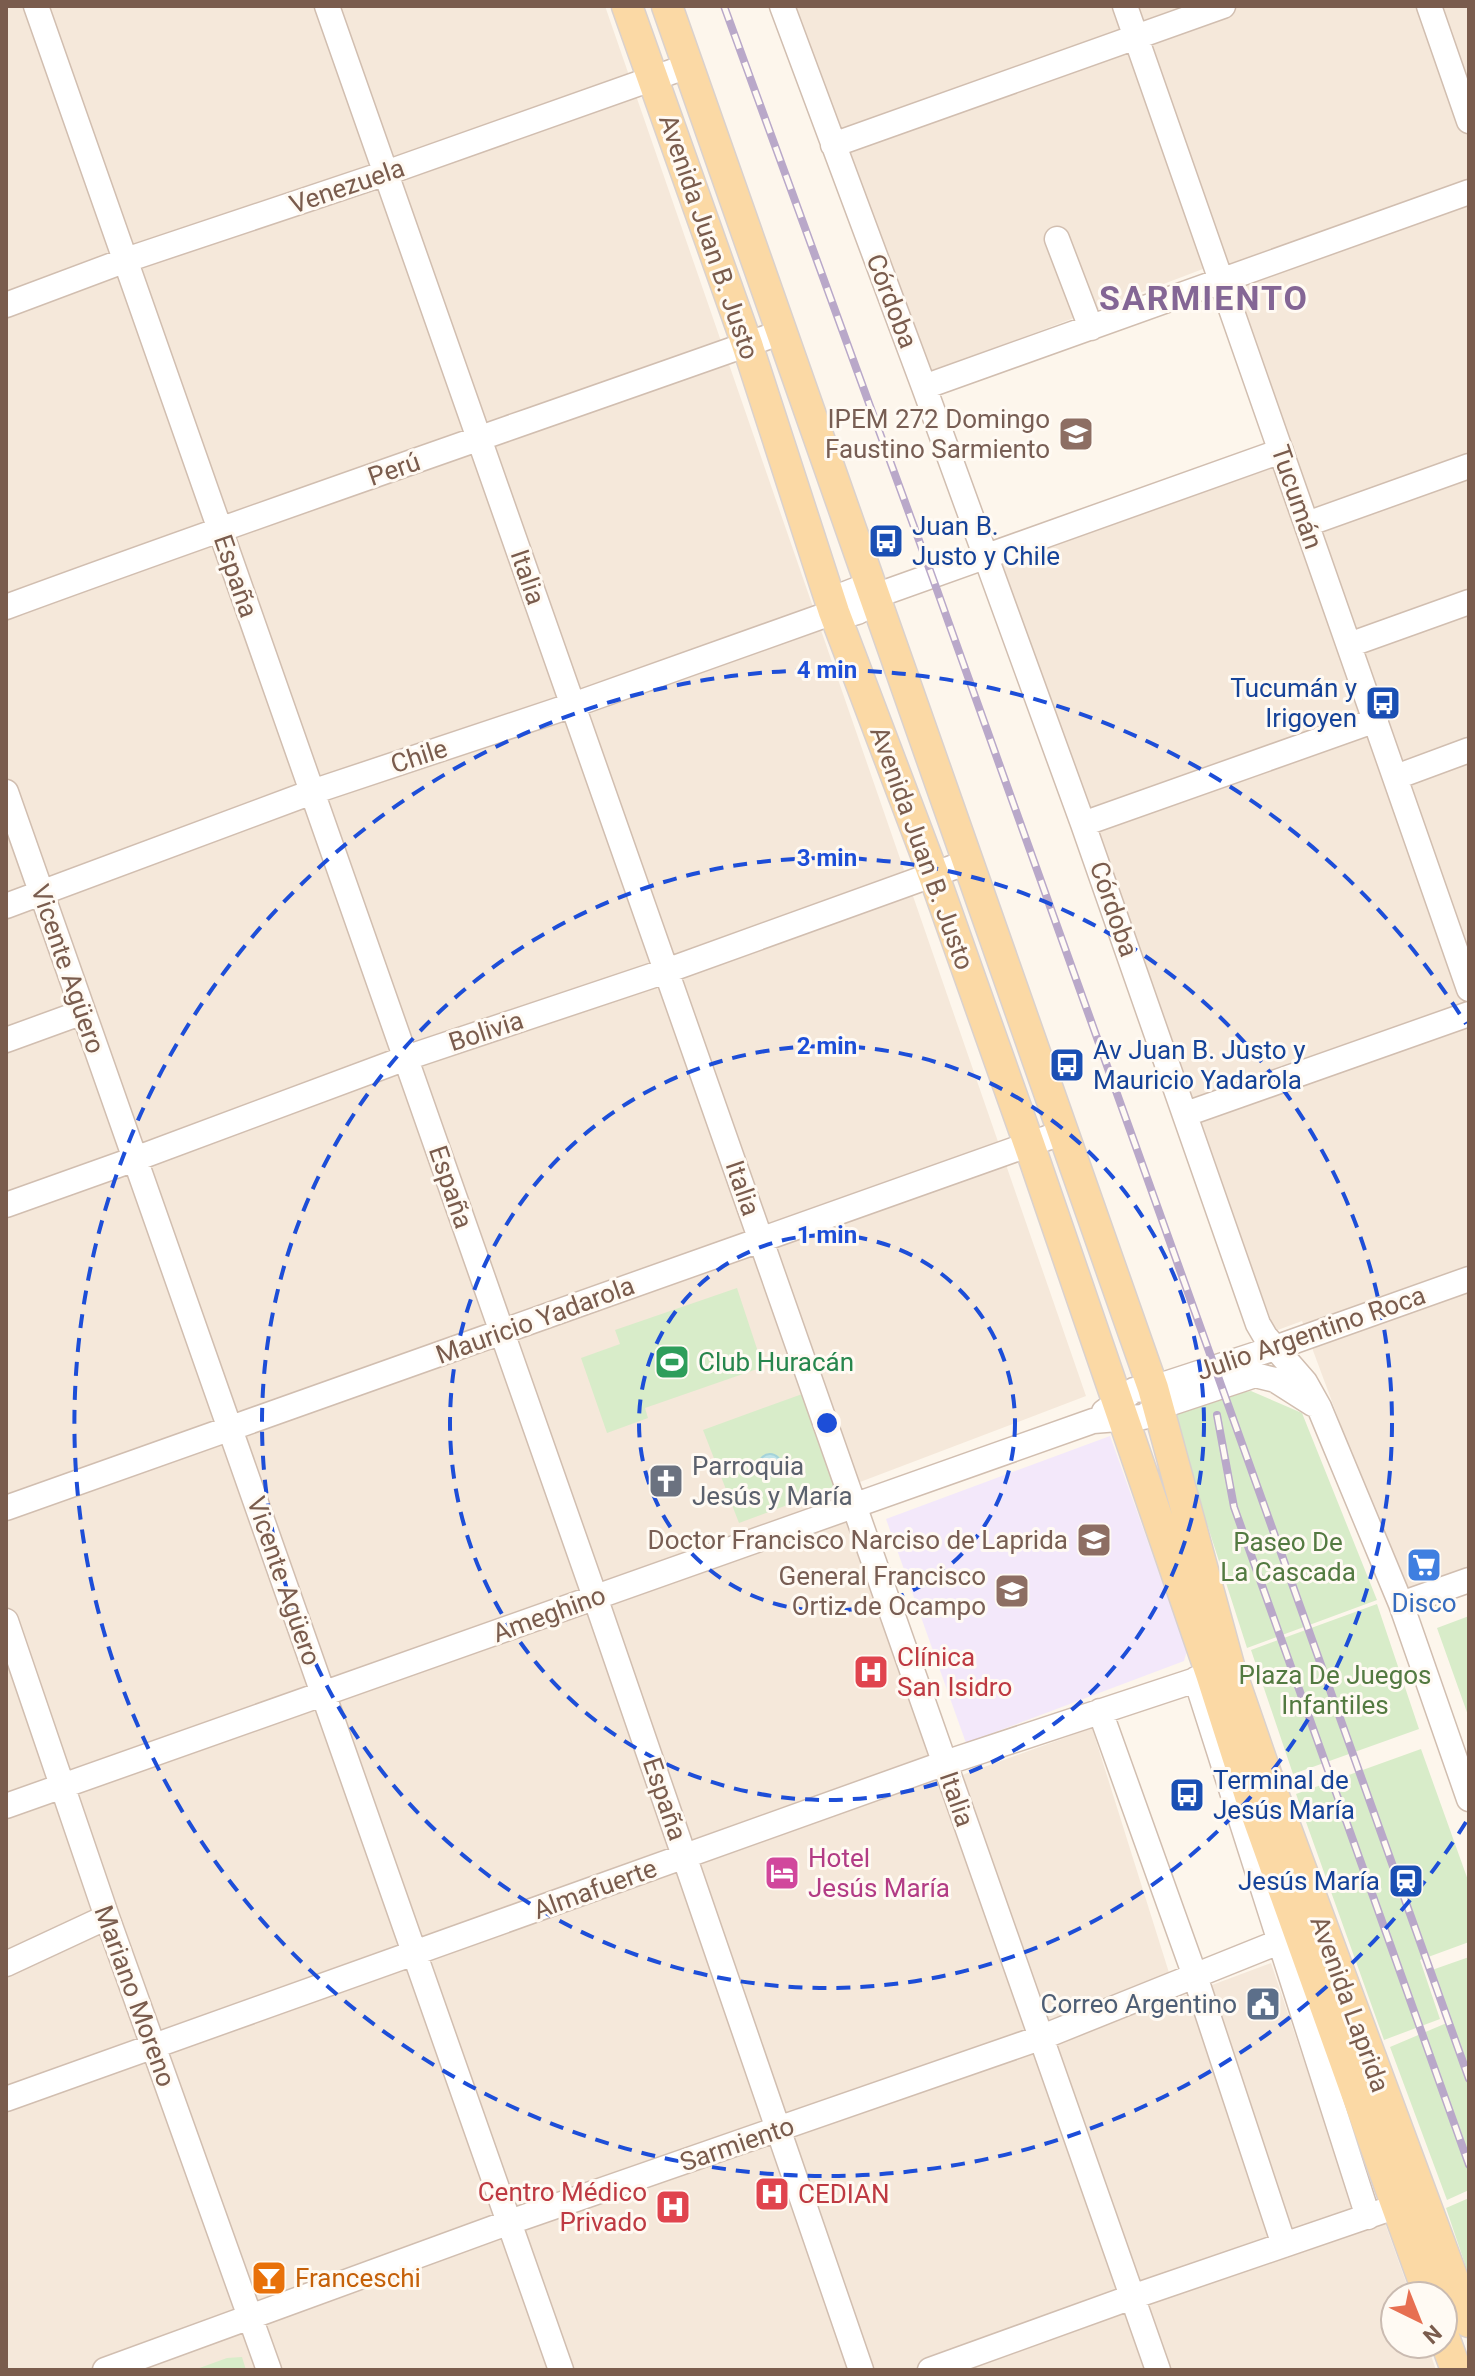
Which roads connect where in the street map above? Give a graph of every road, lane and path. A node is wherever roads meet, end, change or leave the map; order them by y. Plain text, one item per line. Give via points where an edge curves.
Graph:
1 (36, 6) edge
2 (327, 6) edge
3 (627, 6) edge
4 (667, 6) edge
5 (782, 6) edge
6 (1125, 6) edge
7 (1223, 6) edge
8 (1429, 6) edge
9 (1136, 38) junction
10 (688, 66) junction
11 (653, 78) junction
12 (1469, 121) edge
13 (833, 145) junction
14 (386, 173) junction
15 (1469, 192) edge
16 (1057, 239) dead end
17 (126, 260) junction
18 (1221, 281) junction
19 (6, 305) edge
20 (1091, 328) junction
21 (782, 332) junction
22 (747, 344) junction
23 (924, 387) junction
24 (479, 439) junction
25 (1281, 451) junction
26 (1469, 466) edge
27 (1307, 524) junction
28 (219, 529) junction
29 (985, 556) junction
30 (875, 596) junction
31 (1469, 602) edge
32 (6, 607) edge
33 (834, 612) junction
34 (1349, 645) junction
35 (573, 705) junction
36 (1376, 720) junction
37 (1469, 750) edge
38 (1396, 777) junction
39 (6, 792) edge
40 (312, 792) junction
41 (1083, 824) junction
42 (968, 862) junction
43 (934, 876) junction
44 (42, 893) junction
45 (6, 906) edge
46 (666, 971) junction
47 (1469, 989) edge
48 (83, 1012) junction
49 (1469, 1014) edge
50 (6, 1040) edge
51 (406, 1058) junction
52 (1186, 1114) junction
53 (1064, 1132) junction
54 (1029, 1144) junction
55 (135, 1159) junction
56 (6, 1205) edge
57 (761, 1239) junction
58 (1469, 1279) edge
59 (502, 1332) junction
60 (1275, 1348) junction
61 (1156, 1398) junction
62 (1319, 1407) junction
63 (1120, 1410) junction
64 (230, 1428) junction
65 (854, 1505) junction
66 (6, 1508) edge
67 (1469, 1580) edge
68 (595, 1597) junction
69 (1401, 1604) junction
70 (6, 1621) edge
71 (14, 1667) edge
72 (1213, 1674) junction
73 (323, 1694) junction
74 (1100, 1711) junction
75 (945, 1763) junction
76 (62, 1786) junction
77 (1469, 1799) edge
78 (6, 1806) edge
79 (685, 1857) junction
80 (107, 1917) junction
81 (1300, 1933) junction
82 (414, 1954) junction
83 (6, 1964) edge
84 (1195, 1976) junction
85 (1040, 2038) junction
86 (153, 2047) junction
87 (6, 2099) edge
88 (777, 2131) junction
89 (1410, 2202) junction
90 (1368, 2217) junction
91 (510, 2222) junction
92 (1284, 2245) junction
93 (1426, 2280) edge
94 (1132, 2297) junction
95 (250, 2317) junction
96 (1469, 2322) edge
97 (105, 2370) edge
98 (269, 2370) edge
99 (561, 2370) edge
100 (861, 2370) edge
101 (930, 2370) edge
102 (1158, 2370) edge

1 - 17 street, España
2 - 14 street, Italia
3 - 11 main road, Avenida Juan B. Justo
4 - 10 main road, Avenida Juan B. Justo
5 - 13 street, Córdoba
6 - 9 street, Tucumán
7 - 9 street
8 - 12 street
9 - 13 street
9 - 18 street, Tucumán
10 - 11 street, Venezuela
10 - 21 main road, Avenida Juan B. Justo
11 - 14 street, Venezuela
11 - 22 main road, Avenida Juan B. Justo
13 - 23 street, Córdoba
14 - 17 street, Venezuela
14 - 24 street, Italia
15 - 18 street
16 - 20 street
17 - 19 street, Venezuela
17 - 28 street, España
18 - 20 street
18 - 25 street, Tucumán
20 - 23 street
21 - 22 street, Perú
21 - 30 main road, Avenida Juan B. Justo
22 - 24 street, Perú
22 - 33 main road, Avenida Juan B. Justo
23 - 29 street, Córdoba
24 - 28 street, Perú
24 - 35 street, Italia
25 - 27 street, Tucumán
25 - 29 street, Chile
26 - 27 street
27 - 34 street, Tucumán
28 - 32 street, Perú
28 - 40 street, España
29 - 30 street, Chile
29 - 41 street, Córdoba
30 - 33 street, Chile via 866,609 847,615
30 - 42 main road, Avenida Juan B. Justo
31 - 34 street
33 - 35 street, Chile
33 - 43 main road, Avenida Juan B. Justo
34 - 36 street, Tucumán
35 - 40 street, Chile
35 - 46 street, Italia
36 - 38 street, Tucumán
36 - 41 street
37 - 38 street
38 - 47 street, Tucumán
39 - 44 street, Vicente Agüero
40 - 44 street, Chile
40 - 51 street, España
41 - 52 street, Córdoba
42 - 43 street, Bolivia
42 - 53 main road, Avenida Juan B. Justo
43 - 46 street, Bolivia
43 - 54 main road, Avenida Juan B. Justo
44 - 45 street, Chile
44 - 48 street, Vicente Agüero
46 - 51 street, Bolivia
46 - 57 street, Italia
48 - 50 street
48 - 55 street, Vicente Agüero
49 - 52 street
51 - 55 street, Bolivia
51 - 59 street, España
52 - 60 street, Córdoba via 1258,1324
53 - 54 street, Mauricio Yadarola
53 - 61 main road, Avenida Juan B. Justo
54 - 57 street, Mauricio Yadarola
54 - 63 main road, Avenida Juan B. Justo
55 - 56 street, Bolivia
55 - 64 street, Vicente Agüero
57 - 59 street, Mauricio Yadarola
57 - 65 street, Italia
58 - 60 street, Julio Argentino Roca
59 - 64 street, Mauricio Yadarola
59 - 68 street, España
60 - 61 street, Julio Argentino Roca
60 - 62 street, Córdoba
61 - 62 street via 1255,1375 1275,1380
61 - 63 street, Ameghino via 1134,1390
61 - 72 main road, Avenida Laprida
62 - 69 street, Córdoba
63 - 65 street, Ameghino
63 - 72 main road, Avenida Laprida
64 - 66 street, Mauricio Yadarola
64 - 73 street, Vicente Agüero
65 - 68 street, Ameghino
65 - 75 street, Italia
67 - 69 street
68 - 73 street, Ameghino
68 - 79 street, España
69 - 77 street, Córdoba
70 - 71 street, Mariano Moreno
71 - 76 street, Mariano Moreno
72 - 74 street, Almafuerte
72 - 81 main road, Avenida Laprida
73 - 76 street, Ameghino
73 - 82 street, Vicente Agüero
74 - 75 street, Almafuerte
74 - 84 street
75 - 79 street, Almafuerte
75 - 85 street, Italia
76 - 78 street, Ameghino
76 - 80 street, Mariano Moreno
79 - 82 street, Almafuerte
79 - 88 street, España
80 - 83 street
80 - 86 street, Mariano Moreno
81 - 84 street, Sarmiento
81 - 89 main road, Avenida Laprida
81 - 90 street
82 - 86 street, Almafuerte
82 - 91 street, Vicente Agüero
84 - 85 street, Sarmiento
84 - 92 street
85 - 88 street, Sarmiento
85 - 94 street, Italia
86 - 87 street, Almafuerte
86 - 95 street, Mariano Moreno
88 - 91 street, Sarmiento
88 - 100 street, España
89 - 90 street
89 - 93 main road, Avenida Laprida
89 - 96 main road, Avenida Laprida
90 - 92 street
91 - 95 street, Sarmiento
91 - 99 street, Vicente Agüero
92 - 94 street
94 - 101 street
94 - 102 street, Italia
95 - 97 street, Sarmiento
95 - 98 street, Mariano Moreno

